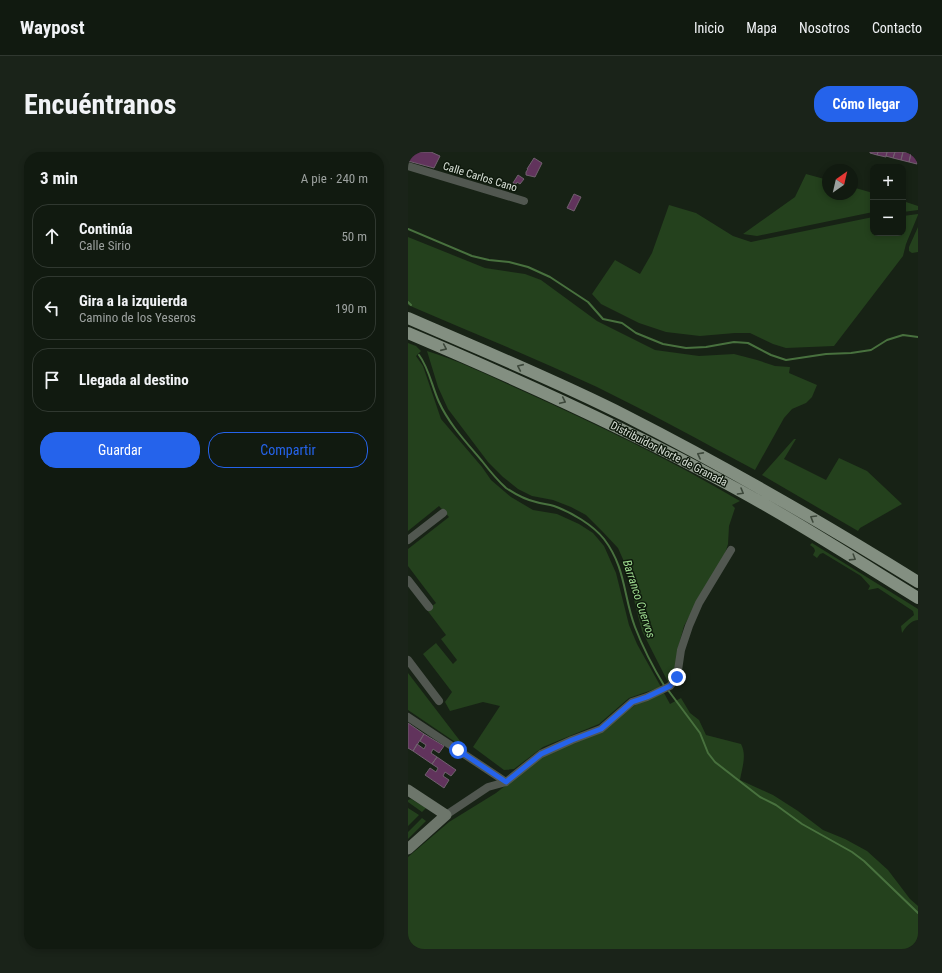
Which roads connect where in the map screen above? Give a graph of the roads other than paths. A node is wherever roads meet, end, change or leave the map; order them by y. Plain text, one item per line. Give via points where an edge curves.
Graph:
1 (408, 166) edge
2 (524, 201) dead end
3 (408, 318) edge
4 (408, 333) edge
5 (443, 513) dead end
6 (408, 540) edge
7 (731, 550) dead end
8 (408, 580) edge
9 (918, 582) edge
10 (918, 598) edge
11 (429, 606) dead end
12 (408, 660) edge
13 (440, 701) dead end
14 (408, 717) edge
15 (506, 782) junction
16 (408, 791) edge
17 (446, 814) junction
18 (408, 849) edge

1 - 2 street, Calle Carlos Cano
9 -> 3 main road, Distribuidor Norte de Granada via 800,510 632,419
4 -> 10 main road, Distribuidor Norte de Granada via 544,392 721,480
5 - 6 street
7 - 15 street via 699,603 689,626 681,650 677,677 666,688 632,702 601,729 541,754
8 - 11 street
12 - 13 street
14 - 15 street
15 - 17 street via 488,787
16 - 17 street
17 - 18 street

